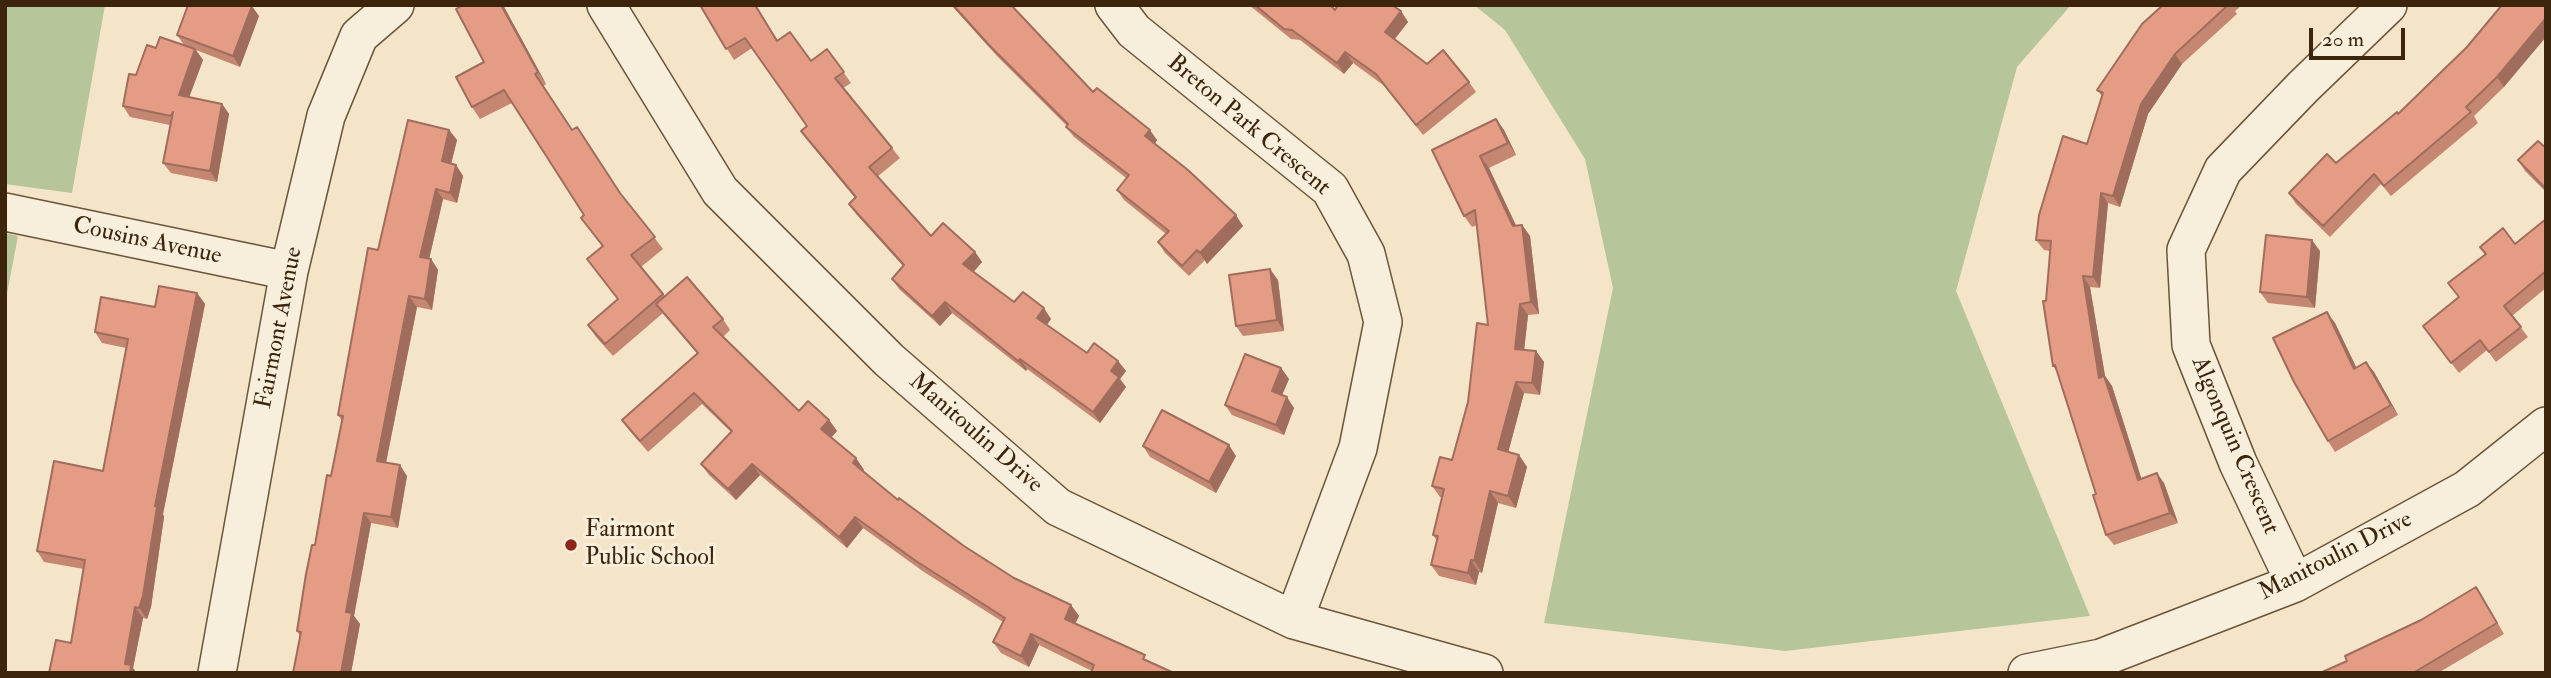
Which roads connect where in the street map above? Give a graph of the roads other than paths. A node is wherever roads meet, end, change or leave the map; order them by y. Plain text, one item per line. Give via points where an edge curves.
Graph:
1 (395, 5) edge
2 (606, 5) edge
3 (1114, 5) edge
4 (2388, 5) edge
5 (5, 212) edge
6 (289, 271) junction
7 (2546, 426) edge
8 (2295, 583) junction
9 (1294, 620) junction
10 (217, 673) edge
11 (1485, 673) edge
12 (2027, 673) edge

1 - 6 street, Fairmont Avenue via 359,36 326,116
2 - 9 street, Manitoulin Drive via 720,191 889,360 1058,506
3 - 9 street, Breton Park Crescent via 1134,31 1330,188 1366,254 1383,321 1381,334 1358,448
4 - 8 street, Algonquin Crescent via 2223,170 2186,250 2190,345 2238,463
5 - 6 street, Cousins Avenue
6 - 10 street, Fairmont Avenue
7 - 8 street, Manitoulin Drive via 2467,489
8 - 12 street, Manitoulin Drive via 2101,658
9 - 11 street, Manitoulin Drive

